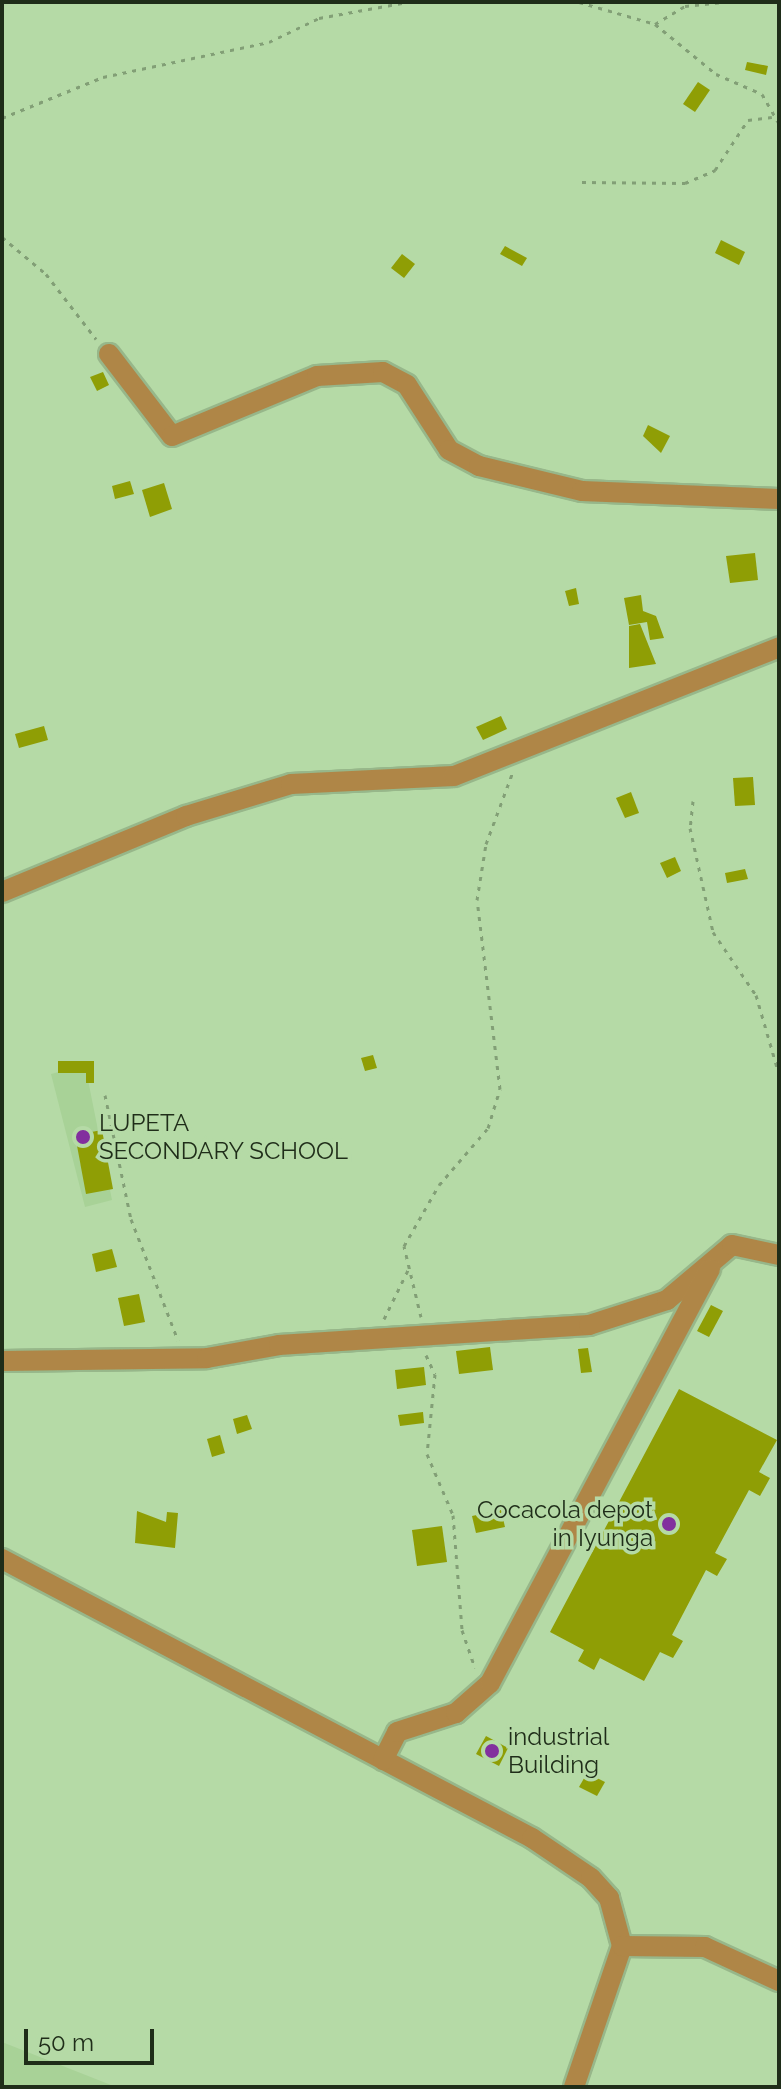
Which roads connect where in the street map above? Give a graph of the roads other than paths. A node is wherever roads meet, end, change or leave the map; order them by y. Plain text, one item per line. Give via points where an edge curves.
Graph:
1 (109, 354) road end
2 (779, 499) edge
3 (779, 647) edge
4 (2, 892) edge
5 (718, 1255) junction
6 (779, 1255) edge
7 (2, 1361) edge
8 (2, 1559) edge
9 (383, 1760) junction
10 (622, 1946) junction
11 (779, 1981) edge
12 (574, 2087) edge

1 - 2 street via 172,436 317,376 383,372 414,393 449,450 479,466 582,491
3 - 4 street via 435,780 304,782 246,796
5 - 6 street via 744,1243
5 - 7 street via 667,1300 613,1321 180,1359
5 - 9 street via 484,1690 456,1713 397,1732
8 - 9 street
9 - 10 street via 591,1878 609,1898
10 - 11 street via 705,1947
10 - 12 street

